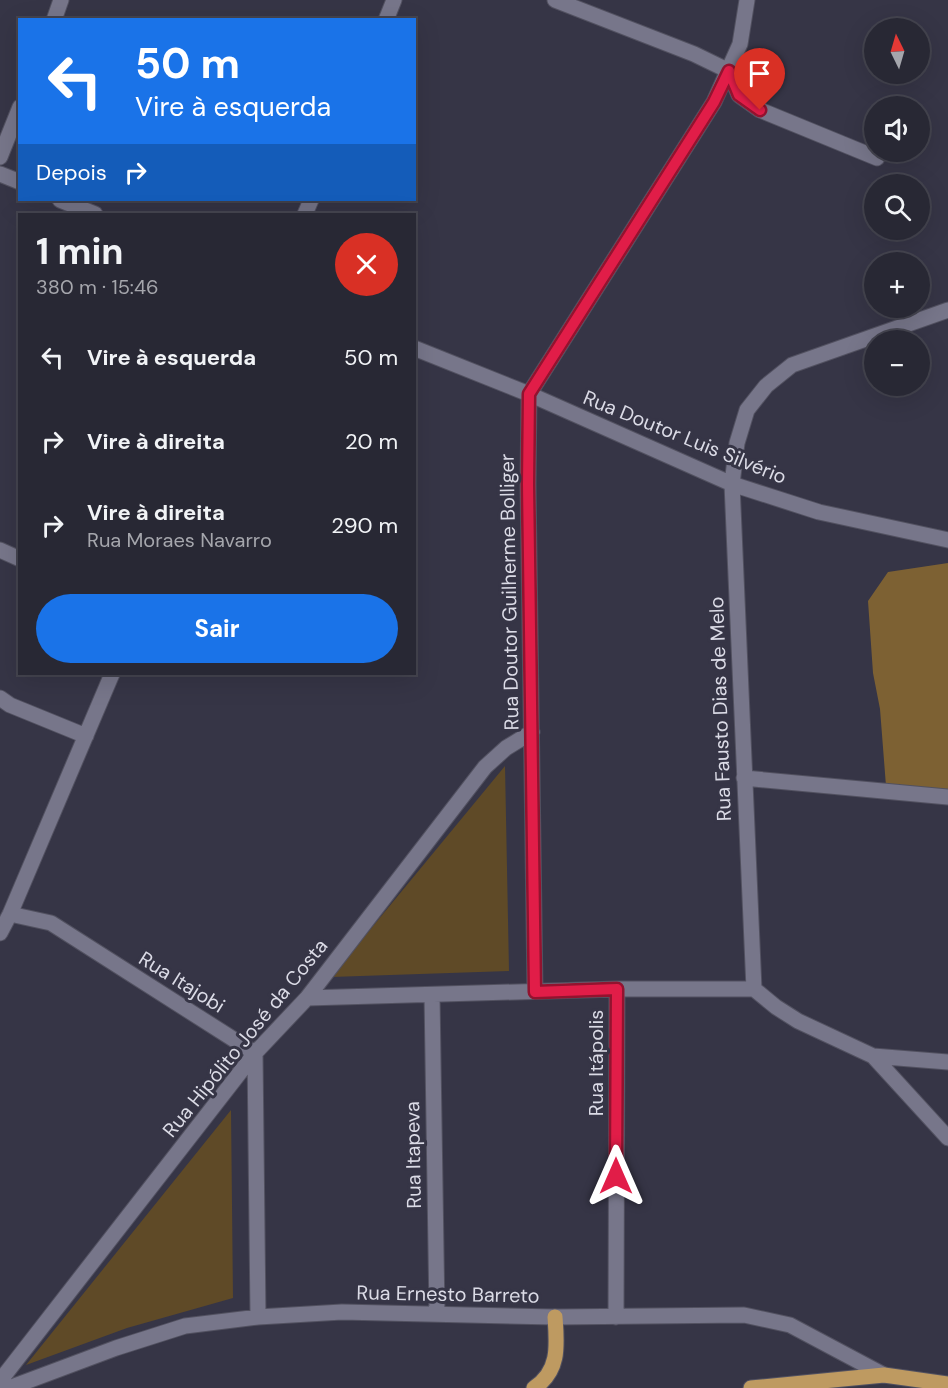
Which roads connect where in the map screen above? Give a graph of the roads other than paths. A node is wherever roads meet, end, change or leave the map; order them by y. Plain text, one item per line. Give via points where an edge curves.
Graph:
1 (61, 0) edge
2 (394, 0) edge
3 (555, 0) edge
4 (747, 0) edge
5 (55, 18) edge
6 (387, 18) edge
7 (729, 71) junction
8 (18, 112) edge
9 (864, 153) edge
10 (0, 157) edge
11 (0, 174) edge
12 (18, 181) edge
13 (62, 201) edge
14 (92, 213) edge
15 (948, 310) edge
16 (416, 349) edge
17 (529, 394) junction
18 (732, 484) junction
19 (948, 540) edge
20 (0, 550) edge
21 (18, 558) edge
22 (112, 675) edge
23 (0, 698) edge
24 (532, 732) junction
25 (87, 736) junction
26 (744, 778) junction
27 (948, 796) edge
28 (10, 914) junction
29 (0, 933) edge
30 (617, 989) junction
31 (754, 989) junction
32 (535, 992) junction
33 (432, 996) junction
34 (307, 998) junction
35 (255, 1053) junction
36 (873, 1056) junction
37 (948, 1062) edge
38 (948, 1138) edge
39 (436, 1314) junction
40 (258, 1317) junction
41 (555, 1317) junction
42 (616, 1317) junction
43 (884, 1375) junction
44 (0, 1381) edge
45 (948, 1384) edge
46 (9, 1388) edge
47 (534, 1388) edge
48 (751, 1388) edge

1 - 5 street
2 - 6 street
3 - 7 street
4 - 7 street via 740,44
7 - 9 street via 739,95 760,110
7 - 17 street via 714,102
8 - 10 street
11 - 12 street
13 - 14 street
15 - 18 street, Rua Fausto Dias de Melo via 792,365 766,386 747,410 737,442
16 - 17 street, Rua Doutor Luis Silvério
17 - 18 street, Rua Doutor Luis Silvério
17 - 24 street, Rua Doutor Guilherme Bolliger
18 - 19 street, Rua Doutor Luis Silvério via 819,512
18 - 26 street, Rua Fausto Dias de Melo
20 - 21 street
22 - 25 street
23 - 25 street
24 - 32 street, Rua Doutor Guilherme Bolliger
24 - 34 street, Rua Hipólito José da Costa via 485,767
25 - 28 street
26 - 27 street
26 - 31 street, Rua Fausto Dias de Melo
28 - 29 street
28 - 35 street, Rua Itajobi via 51,923
30 - 31 street
30 - 32 street
30 - 42 street, Rua Itápolis
31 - 36 street via 798,1021
32 - 33 street
33 - 34 street
33 - 39 street, Rua Itapeva
34 - 35 street, Rua Hipólito José da Costa
35 - 40 street
35 - 44 street, Rua Hipólito José da Costa
36 - 37 street
36 - 38 street
39 - 40 street, Rua Ernesto Barreto via 342,1312
39 - 41 street, Rua Ernesto Barreto
40 - 46 street, Rua Ernesto Barreto via 185,1326
41 - 42 street, Rua Ernesto Barreto
41 - 47 main road via 556,1358 552,1370
42 - 43 street, Rua Ernesto Barreto via 744,1315 790,1325
43 - 45 main road
43 - 48 main road

